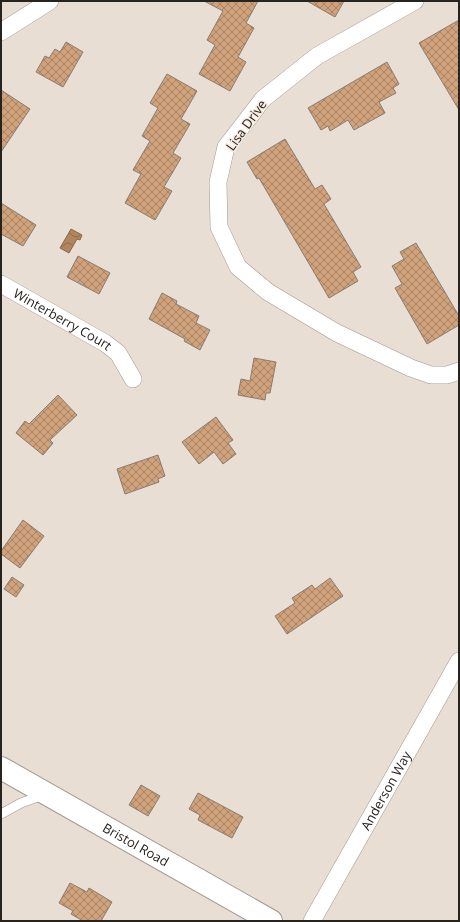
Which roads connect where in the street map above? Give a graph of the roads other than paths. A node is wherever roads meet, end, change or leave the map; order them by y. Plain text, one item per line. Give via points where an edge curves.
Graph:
1 (50, 1) edge
2 (415, 1) edge
3 (1, 32) edge
4 (1, 284) edge
5 (459, 371) edge
6 (133, 379) dead end
7 (459, 661) edge
8 (1, 768) edge
9 (47, 794) junction
10 (1, 814) edge
11 (270, 921) edge
12 (312, 921) edge

1 - 3 street
2 - 5 street, Lisa Drive via 317,56 263,99 226,147 218,182 219,226 238,267 275,296 337,333 411,368 431,375 447,375
4 - 6 street, Winterberry Court via 106,343 118,353
7 - 12 street, Anderson Way
8 - 9 main road, Bristol Road
9 - 10 lane via 21,803
9 - 11 main road, Bristol Road

